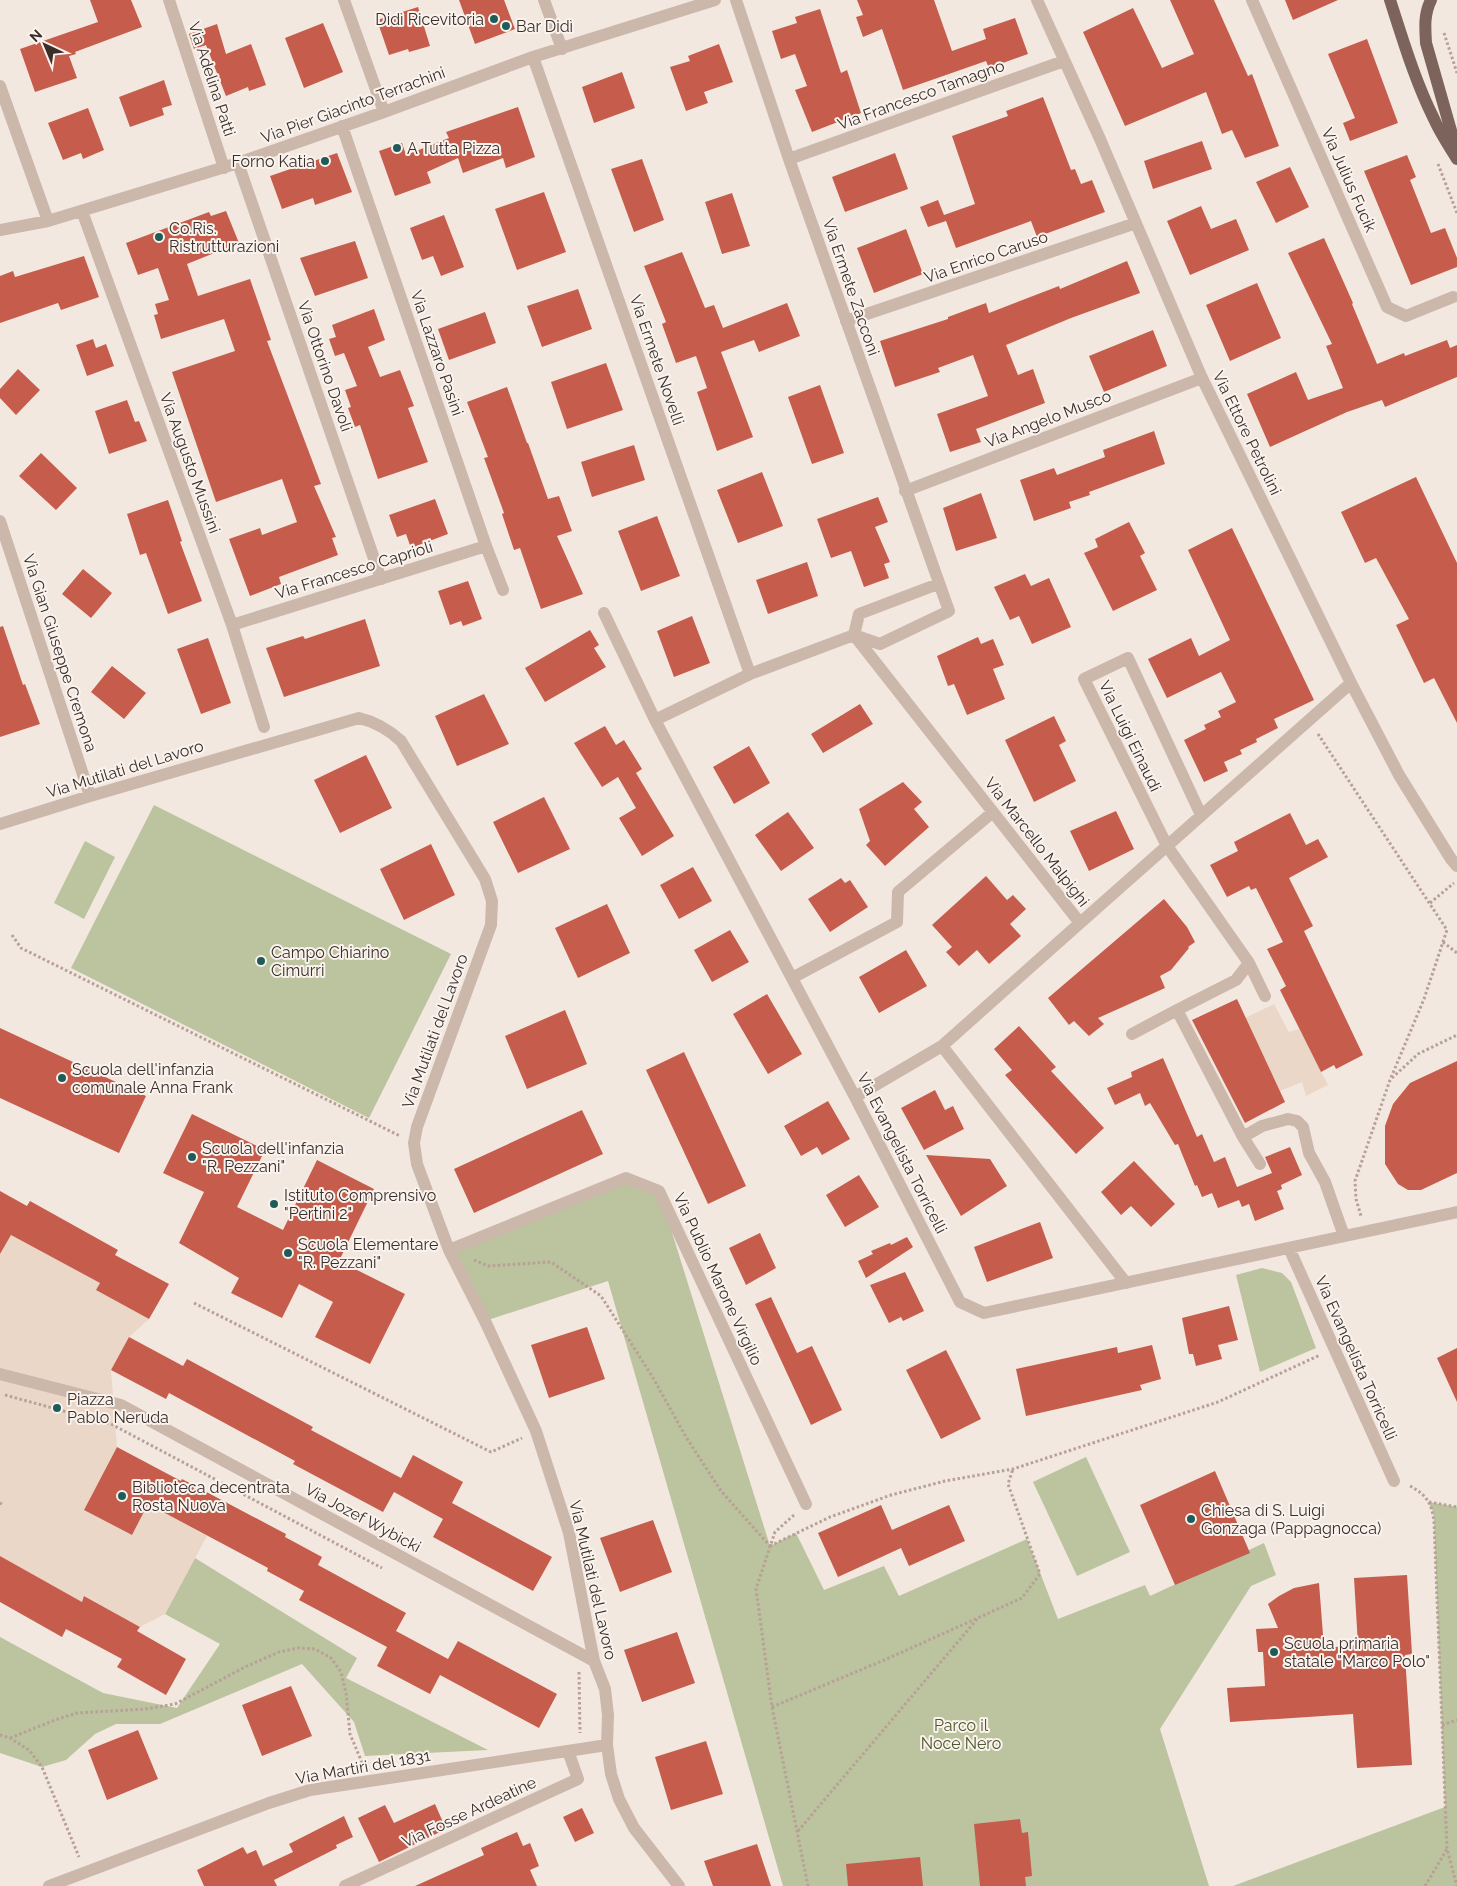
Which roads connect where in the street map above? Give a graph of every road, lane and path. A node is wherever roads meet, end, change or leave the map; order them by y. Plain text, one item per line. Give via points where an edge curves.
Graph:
1 (169, 0) edge
2 (344, 0) edge
3 (544, 0) edge
4 (715, 0) edge
5 (736, 0) edge
6 (1037, 0) edge
7 (1252, 0) edge
8 (1390, 0) edge
9 (1431, 0) edge
10 (1444, 32) dead end
11 (562, 49) junction
12 (533, 57) junction
13 (1064, 61) junction
14 (1457, 73) edge
15 (0, 86) edge
16 (384, 112) junction
17 (342, 126) junction
18 (1457, 153) edge
19 (790, 159) junction
20 (1457, 159) edge
21 (238, 163) junction
22 (224, 168) junction
23 (82, 211) junction
24 (48, 221) junction
25 (1136, 223) junction
26 (0, 230) edge
27 (1453, 297) dead end
28 (846, 321) junction
29 (1202, 378) junction
30 (906, 491) junction
31 (0, 520) edge
32 (486, 546) junction
33 (381, 580) junction
34 (938, 584) junction
35 (503, 590) dead end
36 (604, 613) dead end
37 (232, 625) junction
38 (854, 635) junction
39 (750, 674) junction
40 (1351, 682) junction
41 (655, 720) junction
42 (1309, 720) junction
43 (264, 727) dead end
44 (90, 796) junction
45 (993, 812) junction
46 (1201, 815) junction
47 (0, 824) edge
48 (1167, 846) junction
49 (1457, 866) edge
50 (1457, 880) edge
51 (1430, 903) junction
52 (1080, 923) junction
53 (12, 935) dead end
54 (1443, 942) junction
55 (1457, 953) edge
56 (1249, 963) junction
57 (792, 978) junction
58 (1265, 996) dead end
59 (1177, 1010) junction
60 (1132, 1034) dead end
61 (1457, 1035) edge
62 (942, 1046) junction
63 (1390, 1080) junction
64 (855, 1097) junction
65 (1243, 1137) junction
66 (414, 1143) junction
67 (1260, 1164) dead end
68 (1457, 1212) edge
69 (1365, 1232) junction
70 (1344, 1236) junction
71 (1289, 1248) junction
72 (449, 1250) junction
73 (1126, 1283) junction
74 (194, 1303) dead end
75 (1334, 1348) junction
76 (0, 1374) edge
77 (0, 1394) edge
78 (536, 1431) junction
79 (1013, 1469) junction
80 (1394, 1482) dead end
81 (1410, 1486) dead end
82 (1428, 1502) junction
83 (806, 1504) joint
84 (1457, 1507) edge
85 (770, 1546) junction
86 (383, 1568) dead end
87 (980, 1616) junction
88 (594, 1661) junction
89 (574, 1665) dead end
90 (772, 1707) junction
91 (1457, 1720) edge
92 (1442, 1725) junction
93 (0, 1735) edge
94 (10, 1738) junction
95 (607, 1745) junction
96 (582, 1749) junction
97 (568, 1751) junction
98 (370, 1780) junction
99 (798, 1832) junction
100 (1447, 1849) junction
101 (85, 1873) junction
102 (48, 1886) edge
103 (345, 1886) edge
104 (680, 1886) edge
105 (808, 1886) edge
106 (1425, 1886) edge
107 (1457, 1886) edge

1 - 22 street, Via Adelina Patti
2 - 16 street
3 - 11 street
4 - 11 street, Via Pier Giacinto Terrachini
5 - 19 street, Via Ermete Zacconi
6 - 13 street, Via Ettore Petrolini
7 - 27 street, Via Julius Fucik via 1387,307 1406,316
8 - 20 main road via 1413,71 1434,120
9 - 18 main road via 1424,26 1426,42
10 - 14 path
11 - 12 street, Via Pier Giacinto Terrachini
12 - 16 street, Via Pier Giacinto Terrachini
12 - 39 street, Via Ermete Novelli
13 - 19 street, Via Francesco Tamagno
13 - 25 street, Via Ettore Petrolini
15 - 24 street
16 - 17 street, Via Pier Giacinto Terrachini
17 - 21 street, Via Pier Giacinto Terrachini
17 - 32 street, Via Lazzaro Pasini
19 - 28 street, Via Ermete Zacconi
21 - 22 street, Via Pier Giacinto Terrachini
21 - 33 street, Via Ottorino Davoli
22 - 23 street, Via Pier Giacinto Terrachini
23 - 24 street, Via Pier Giacinto Terrachini
23 - 37 street, Via Augusto Mussini
24 - 26 street, Via Pier Giacinto Terrachini
25 - 28 street, Via Enrico Caruso
25 - 29 street, Via Ettore Petrolini
28 - 30 street, Via Ermete Zacconi
29 - 30 street, Via Angelo Musco
29 - 40 street, Via Ettore Petrolini
30 - 34 street, Via Ermete Zacconi
31 - 44 street, Via Gian Giuseppe Cremona
32 - 33 street, Via Francesco Caprioli
32 - 35 street, Via Lazzaro Pasini
33 - 37 street, Via Francesco Caprioli
34 - 38 street via 859,614
34 - 38 street, Via Ermete Zacconi via 949,611 880,644
36 - 41 street, Via Evangelista Torricelli
37 - 43 street, Via Augusto Mussini
38 - 39 street
38 - 45 street, Via Marcello Malpighi
39 - 41 street
40 - 42 street
40 - 49 street, Via Ettore Petrolini via 1399,775
41 - 57 street, Via Evangelista Torricelli
42 - 46 street
42 - 51 path
44 - 47 street, Via Mutilati del Lavoro
44 - 66 street, Via Mutilati del Lavoro via 359,718 389,730 401,741 485,879 492,901 491,925 417,1127
45 - 52 street, Via Marcello Malpighi
45 - 57 street via 898,892 897,922
46 - 48 street
46 - 48 street, Via Luigi Einaudi via 1128,658 1084,679
48 - 52 street
48 - 56 street, Via Luigi Einaudi
50 - 51 path
51 - 54 path via 1447,930
52 - 62 street, Via Marcello Malpighi
53 - 66 path via 21,948
54 - 55 path
54 - 63 path via 1424,999
56 - 58 street, Via Luigi Einaudi
56 - 59 street via 1236,980
57 - 64 street, Via Evangelista Torricelli
59 - 60 street
59 - 65 street
61 - 63 path via 1418,1054
62 - 64 street, Via Marcello Malpighi
62 - 73 street
63 - 69 path via 1354,1181
64 - 73 street, Via Evangelista Torricelli via 960,1302 984,1313
65 - 67 street
65 - 70 street via 1262,1126 1288,1119 1304,1127 1309,1153 1325,1182
66 - 72 street, Via Mutilati del Lavoro via 417,1164
68 - 69 street, Via Evangelista Torricelli
69 - 70 street, Via Evangelista Torricelli
70 - 71 street, Via Evangelista Torricelli
71 - 73 street, Via Evangelista Torricelli
71 - 75 street, Via Evangelista Torricelli
72 - 78 street, Via Mutilati del Lavoro
72 - 83 street, Via Publio Marone Virgilio via 626,1178 659,1191
72 - 85 path via 488,1266 551,1262 601,1296 721,1491
74 - 78 path via 491,1452
75 - 79 path via 1218,1402
75 - 80 street, Via Evangelista Torricelli
76 - 88 street, Via Jozef Wybicki via 121,1406
77 - 86 path via 111,1424
78 - 88 street, Via Mutilati del Lavoro via 569,1533
79 - 85 path via 945,1480 892,1496 830,1517
79 - 87 path via 1008,1484 1040,1574 1022,1598
81 - 82 path via 1421,1492
82 - 84 path
82 - 92 path via 1434,1522
83 - 85 path via 775,1532
85 - 90 path via 756,1589
87 - 90 path
87 - 99 path
88 - 95 street, Via Mutilati del Lavoro via 604,1688 608,1715
89 - 96 path via 579,1677
90 - 99 path
91 - 92 path
92 - 100 path
93 - 94 path
94 - 98 path via 77,1713 175,1704 246,1666 298,1648 315,1650 331,1658 341,1672 350,1734
94 - 101 path via 30,1750 42,1767
95 - 96 street, Via Martiri del 1831
95 - 104 street, Via Mutilati del Lavoro via 610,1774 634,1828
96 - 97 street, Via Martiri del 1831
97 - 98 street, Via Martiri del 1831
97 - 103 street, Via Fosse Ardeatine via 578,1779
98 - 101 street, Via Martiri del 1831 via 294,1794
99 - 105 path
100 - 106 path
100 - 107 path
101 - 102 street, Via Martiri del 1831

